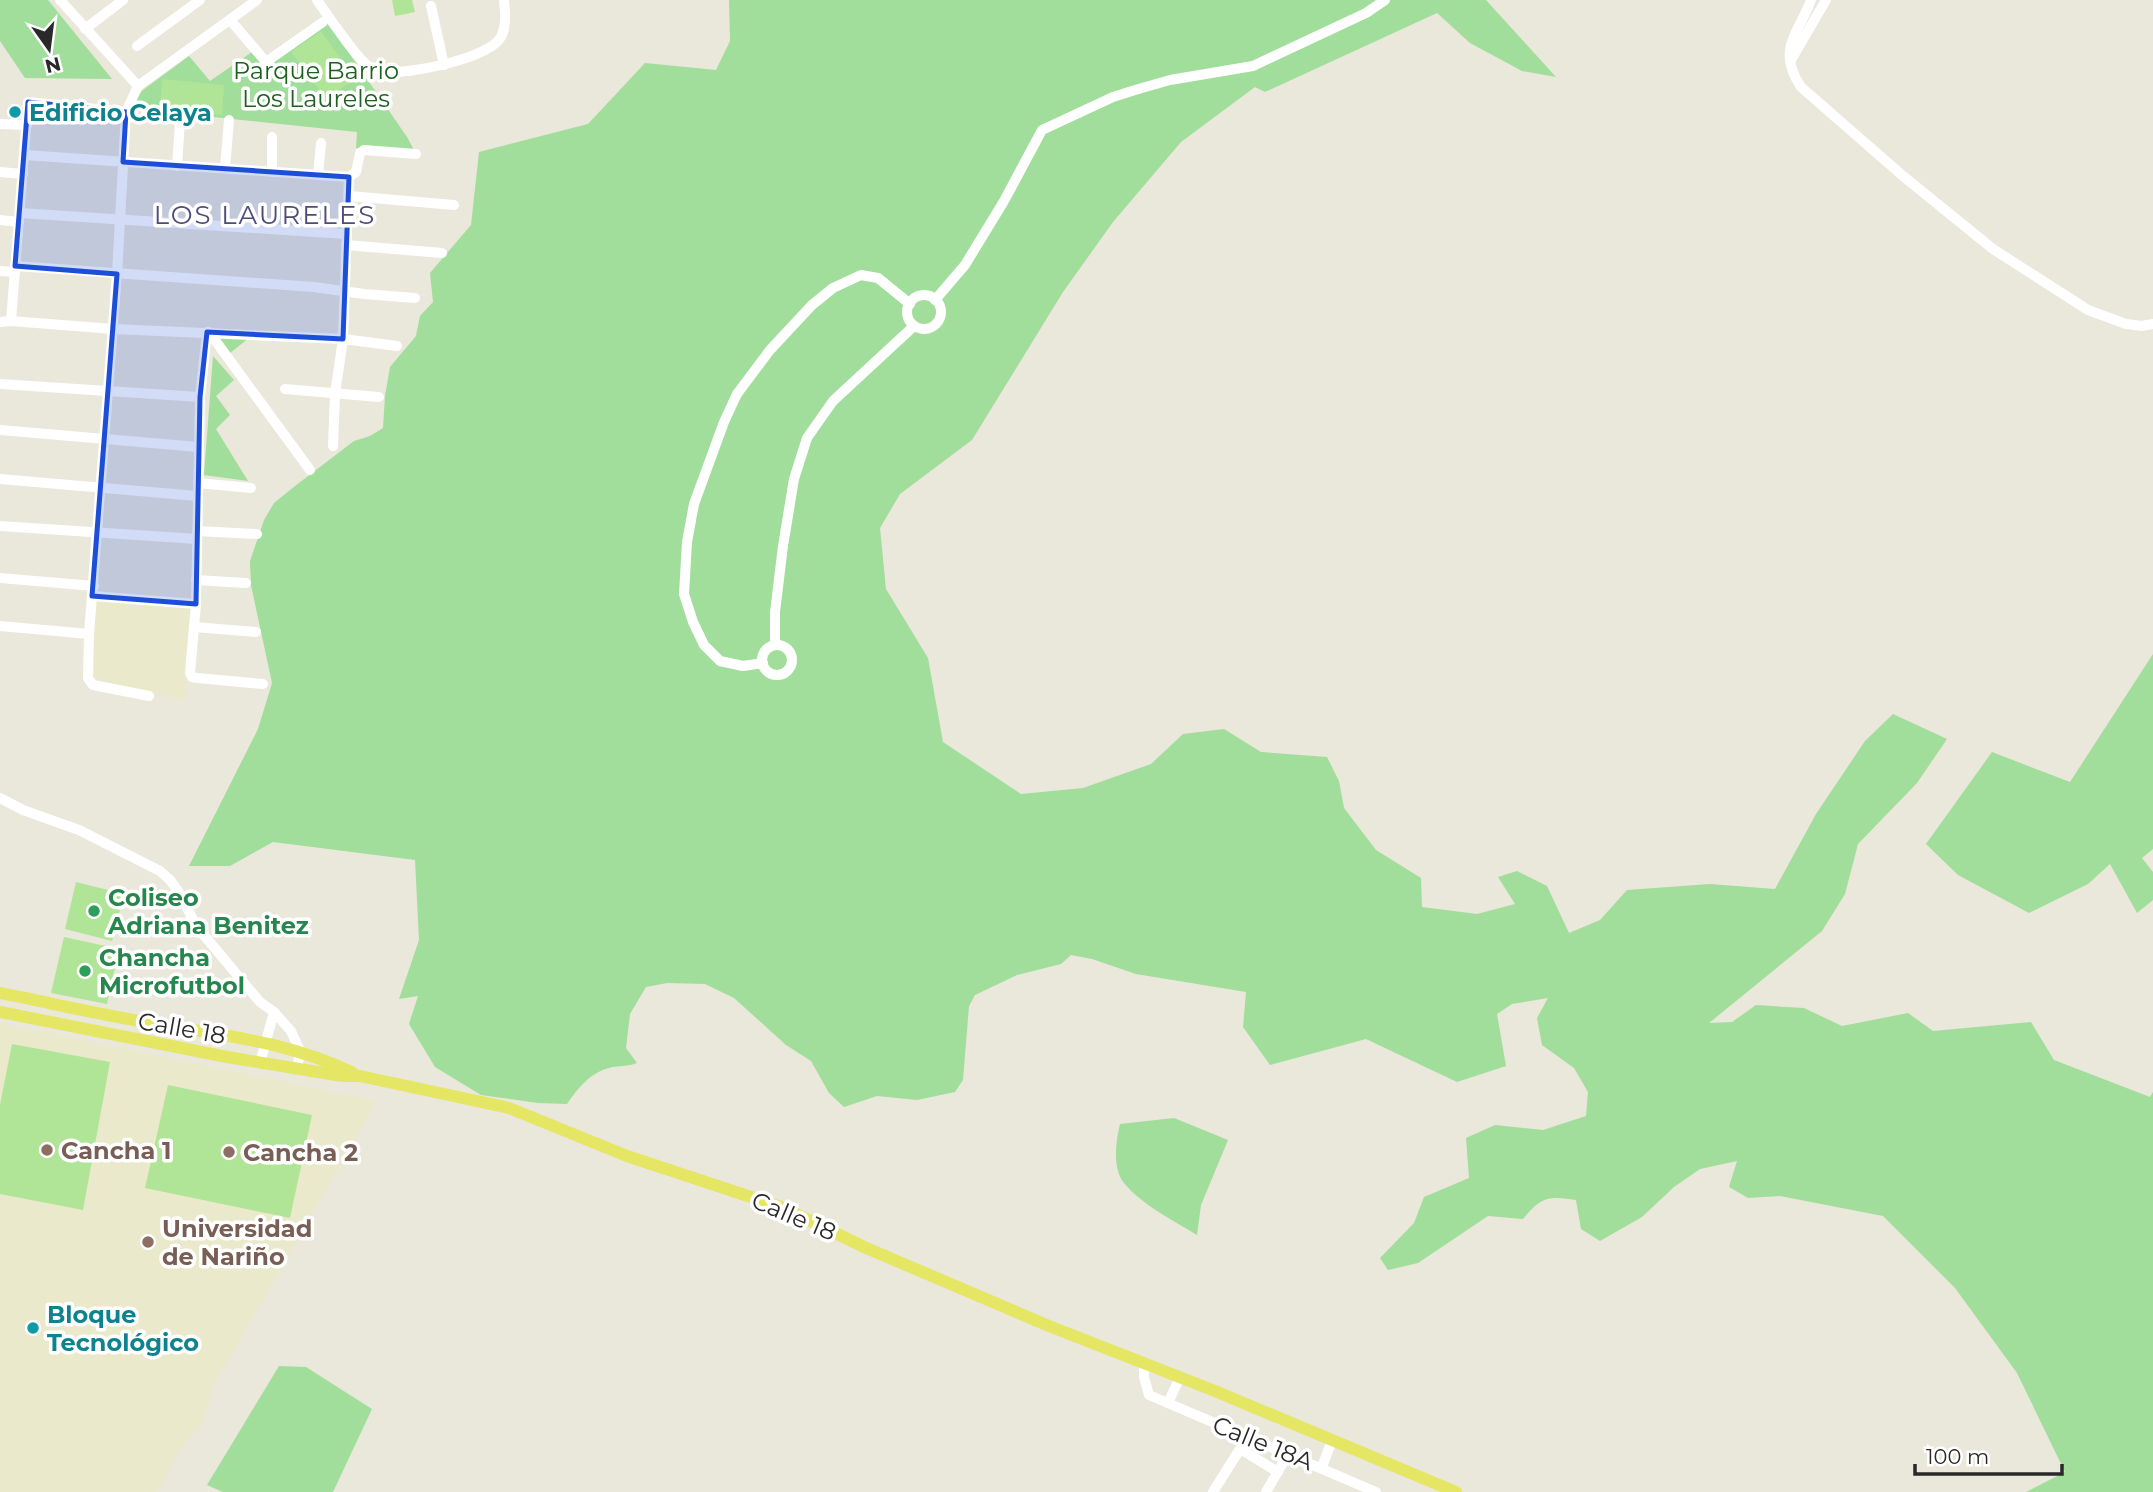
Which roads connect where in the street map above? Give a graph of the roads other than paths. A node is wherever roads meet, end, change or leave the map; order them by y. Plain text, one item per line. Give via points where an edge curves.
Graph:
1 (60, 0) edge
2 (123, 0) edge
3 (200, 0) edge
4 (257, 0) edge
5 (317, 0) edge
6 (504, 0) edge
7 (1385, 0) edge
8 (1811, 0) edge
9 (1826, 0) edge
10 (431, 6) dead end
11 (232, 21) junction
12 (323, 22) dead end
13 (85, 29) junction
14 (137, 46) dead end
15 (1789, 64) junction
16 (444, 65) junction
17 (138, 86) junction
18 (126, 112) junction
19 (229, 120) dead end
20 (180, 122) dead end
21 (0, 124) edge
22 (27, 125) junction
23 (272, 137) dead end
24 (321, 143) dead end
25 (416, 154) dead end
26 (24, 155) junction
27 (123, 162) junction
28 (177, 166) junction
29 (225, 169) junction
30 (0, 172) edge
31 (272, 172) junction
32 (23, 174) junction
33 (318, 175) junction
34 (349, 177) junction
35 (349, 196) junction
36 (454, 205) dead end
37 (19, 218) junction
38 (0, 220) edge
39 (120, 220) junction
40 (346, 234) junction
41 (346, 245) junction
42 (442, 253) dead end
43 (15, 269) junction
44 (0, 271) edge
45 (117, 274) junction
46 (343, 291) junction
47 (415, 298) dead end
48 (936, 300) junction
49 (910, 304) junction
50 (6, 321) edge
51 (2153, 324) edge
52 (914, 326) junction
53 (113, 329) junction
54 (208, 332) junction
55 (343, 339) junction
56 (397, 346) dead end
57 (0, 384) edge
58 (285, 389) dead end
59 (107, 391) junction
60 (335, 394) junction
61 (200, 397) junction
62 (379, 397) dead end
63 (0, 430) edge
64 (105, 440) junction
65 (333, 446) dead end
66 (198, 447) junction
67 (310, 470) dead end
68 (0, 479) edge
69 (198, 483) junction
70 (251, 488) dead end
71 (102, 490) junction
72 (197, 496) junction
73 (0, 526) edge
74 (99, 534) junction
75 (257, 534) dead end
76 (197, 535) junction
77 (0, 578) edge
78 (196, 580) junction
79 (246, 583) dead end
80 (93, 591) junction
81 (196, 604) junction
82 (0, 626) edge
83 (194, 627) junction
84 (256, 632) dead end
85 (89, 634) junction
86 (775, 645) junction
87 (763, 663) junction
88 (263, 684) dead end
89 (149, 696) dead end
90 (0, 798) edge
91 (0, 993) edge
92 (0, 1012) edge
93 (274, 1012) junction
94 (267, 1043) junction
95 (300, 1051) junction
96 (260, 1063) junction
97 (298, 1069) junction
98 (360, 1076) junction
99 (1144, 1363) junction
100 (1180, 1377) junction
101 (1168, 1403) junction
102 (1332, 1440) junction
103 (1288, 1454) junction
104 (1322, 1467) junction
105 (1278, 1472) junction
106 (1213, 1492) edge
107 (1265, 1492) edge
108 (1376, 1492) edge
109 (1456, 1492) edge

1 - 13 street
2 - 13 street
3 - 14 street
4 - 11 street
5 - 16 street via 367,65 383,72
6 - 16 street via 505,26 499,39 472,57
7 - 48 street via 1253,66 1135,90 1042,130 965,265
8 - 15 street via 1791,40
9 - 15 street
10 - 16 street
11 - 12 street via 266,62
11 - 17 street
13 - 17 street
15 - 51 street via 1801,87 1993,249 2088,310 2126,324
17 - 18 street
18 - 22 street via 28,103
18 - 27 street
19 - 29 street
20 - 28 street
21 - 22 street
22 - 26 street
23 - 31 street
24 - 33 street
25 - 34 street via 364,150 356,172
26 - 27 street
26 - 32 street
27 - 28 street
27 - 39 street
28 - 29 street
29 - 31 street
30 - 32 street
31 - 33 street
32 - 37 street
33 - 34 street
34 - 35 street
35 - 36 street
35 - 40 street
37 - 38 street
37 - 39 street
37 - 43 street
39 - 40 street
39 - 45 street
40 - 41 street
41 - 42 street
41 - 46 street
43 - 44 street
43 - 45 street
43 - 50 street
45 - 46 street
45 - 53 street
46 - 47 street
46 - 55 street
48 - 49 street via 919,296
48 - 52 street via 941,313 938,323 924,329
49 - 52 street via 908,316
49 - 87 street via 878,278 861,275 833,288 770,351 737,394 724,422 694,504 684,594 704,645 720,662
50 - 53 street
52 - 86 street via 833,401 807,438 788,516
53 - 54 street
53 - 59 street
54 - 55 street
54 - 61 street
54 - 67 street
55 - 56 street
55 - 60 street
57 - 59 street
58 - 60 street
59 - 61 street
59 - 64 street
60 - 62 street
60 - 65 street
61 - 66 street
63 - 64 street
64 - 66 street
64 - 71 street
66 - 69 street
68 - 71 street
69 - 70 street
69 - 72 street
71 - 72 street
71 - 74 street
72 - 76 street
73 - 74 street
74 - 76 street
74 - 80 street
75 - 76 street
76 - 78 street
77 - 80 street
78 - 79 street
78 - 81 street
80 - 81 street
80 - 85 street
81 - 83 street
82 - 85 street
83 - 84 street
83 - 88 street via 192,677
85 - 89 street via 89,682
86 - 87 street via 764,654
86 - 87 street via 788,650 789,668 772,674
90 - 93 street via 79,830 160,872 178,891 197,927 260,1002
91 - 94 main road, Calle 18
92 - 96 main road, Calle 18
93 - 94 street
93 - 95 street via 291,1031
94 - 95 main road, Calle 18
94 - 96 street
95 - 97 street
95 - 98 main road, Calle 18
96 - 97 main road, Calle 18
97 - 98 main road, Calle 18
98 - 99 main road, Calle 18 via 509,1108 627,1156 784,1208 864,1247
99 - 100 main road, Calle 18
99 - 101 street, Calle 18A via 1149,1395
100 - 101 street
100 - 102 main road, Calle 18
101 - 103 street, Calle 18A
102 - 104 street
102 - 109 main road, Calle 18
103 - 104 street, Calle 18A
103 - 105 street
104 - 108 street, Calle 18A
105 - 106 street via 1240,1449
105 - 107 street

